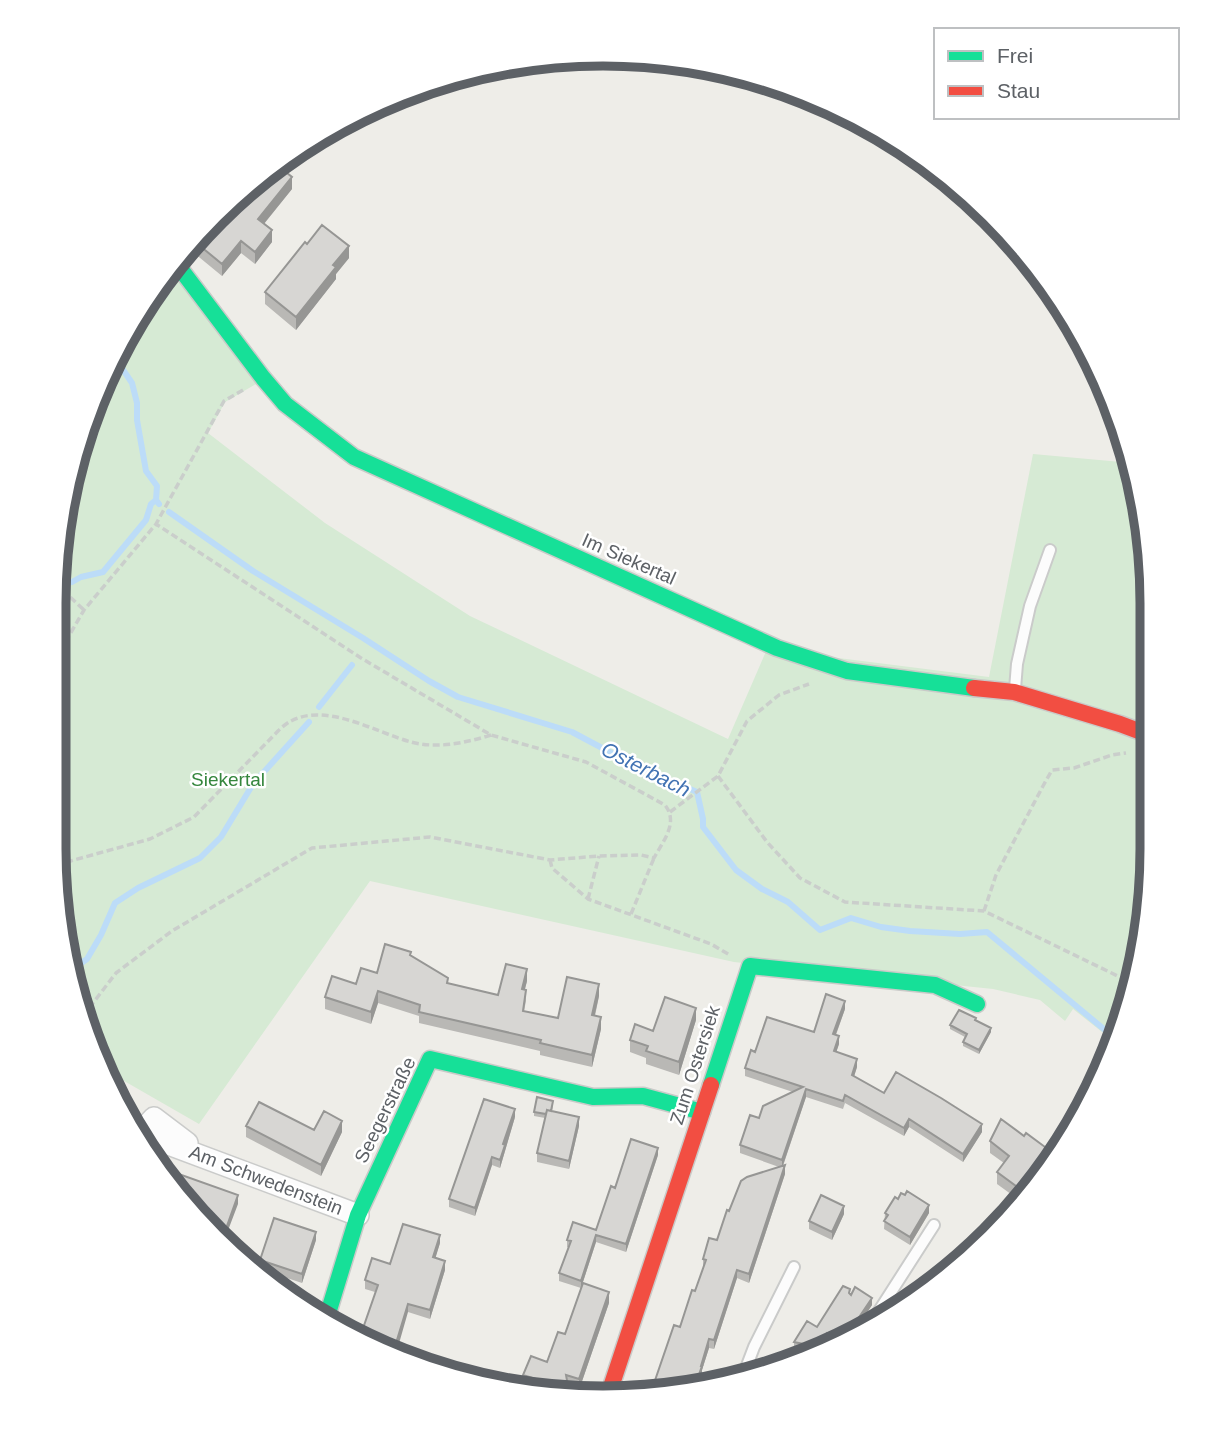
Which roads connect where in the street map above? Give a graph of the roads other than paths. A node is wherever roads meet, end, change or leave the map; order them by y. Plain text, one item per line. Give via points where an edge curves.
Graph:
1 (182, 271) edge
2 (1050, 550) dead end
3 (1014, 692) junction
4 (1140, 732) edge
5 (977, 1004) dead end
6 (702, 1112) junction
7 (151, 1139) edge
8 (358, 1215) junction
9 (934, 1225) dead end
10 (794, 1267) dead end
11 (879, 1310) edge
12 (329, 1311) edge
13 (747, 1367) edge
14 (611, 1386) edge

1 - 3 street, Im Siekertal via 285,404 354,457 778,648 847,671
2 - 3 lane via 1030,606
3 - 4 street, Im Siekertal
5 - 6 street, Zum Ostersiek via 935,985 750,966
6 - 8 street, Seegerstraße via 643,1096 593,1097 430,1059
6 - 14 street, Zum Ostersiek
7 - 8 street, Am Schwedenstein
8 - 12 street, Seegerstraße
9 - 11 lane
10 - 13 lane

